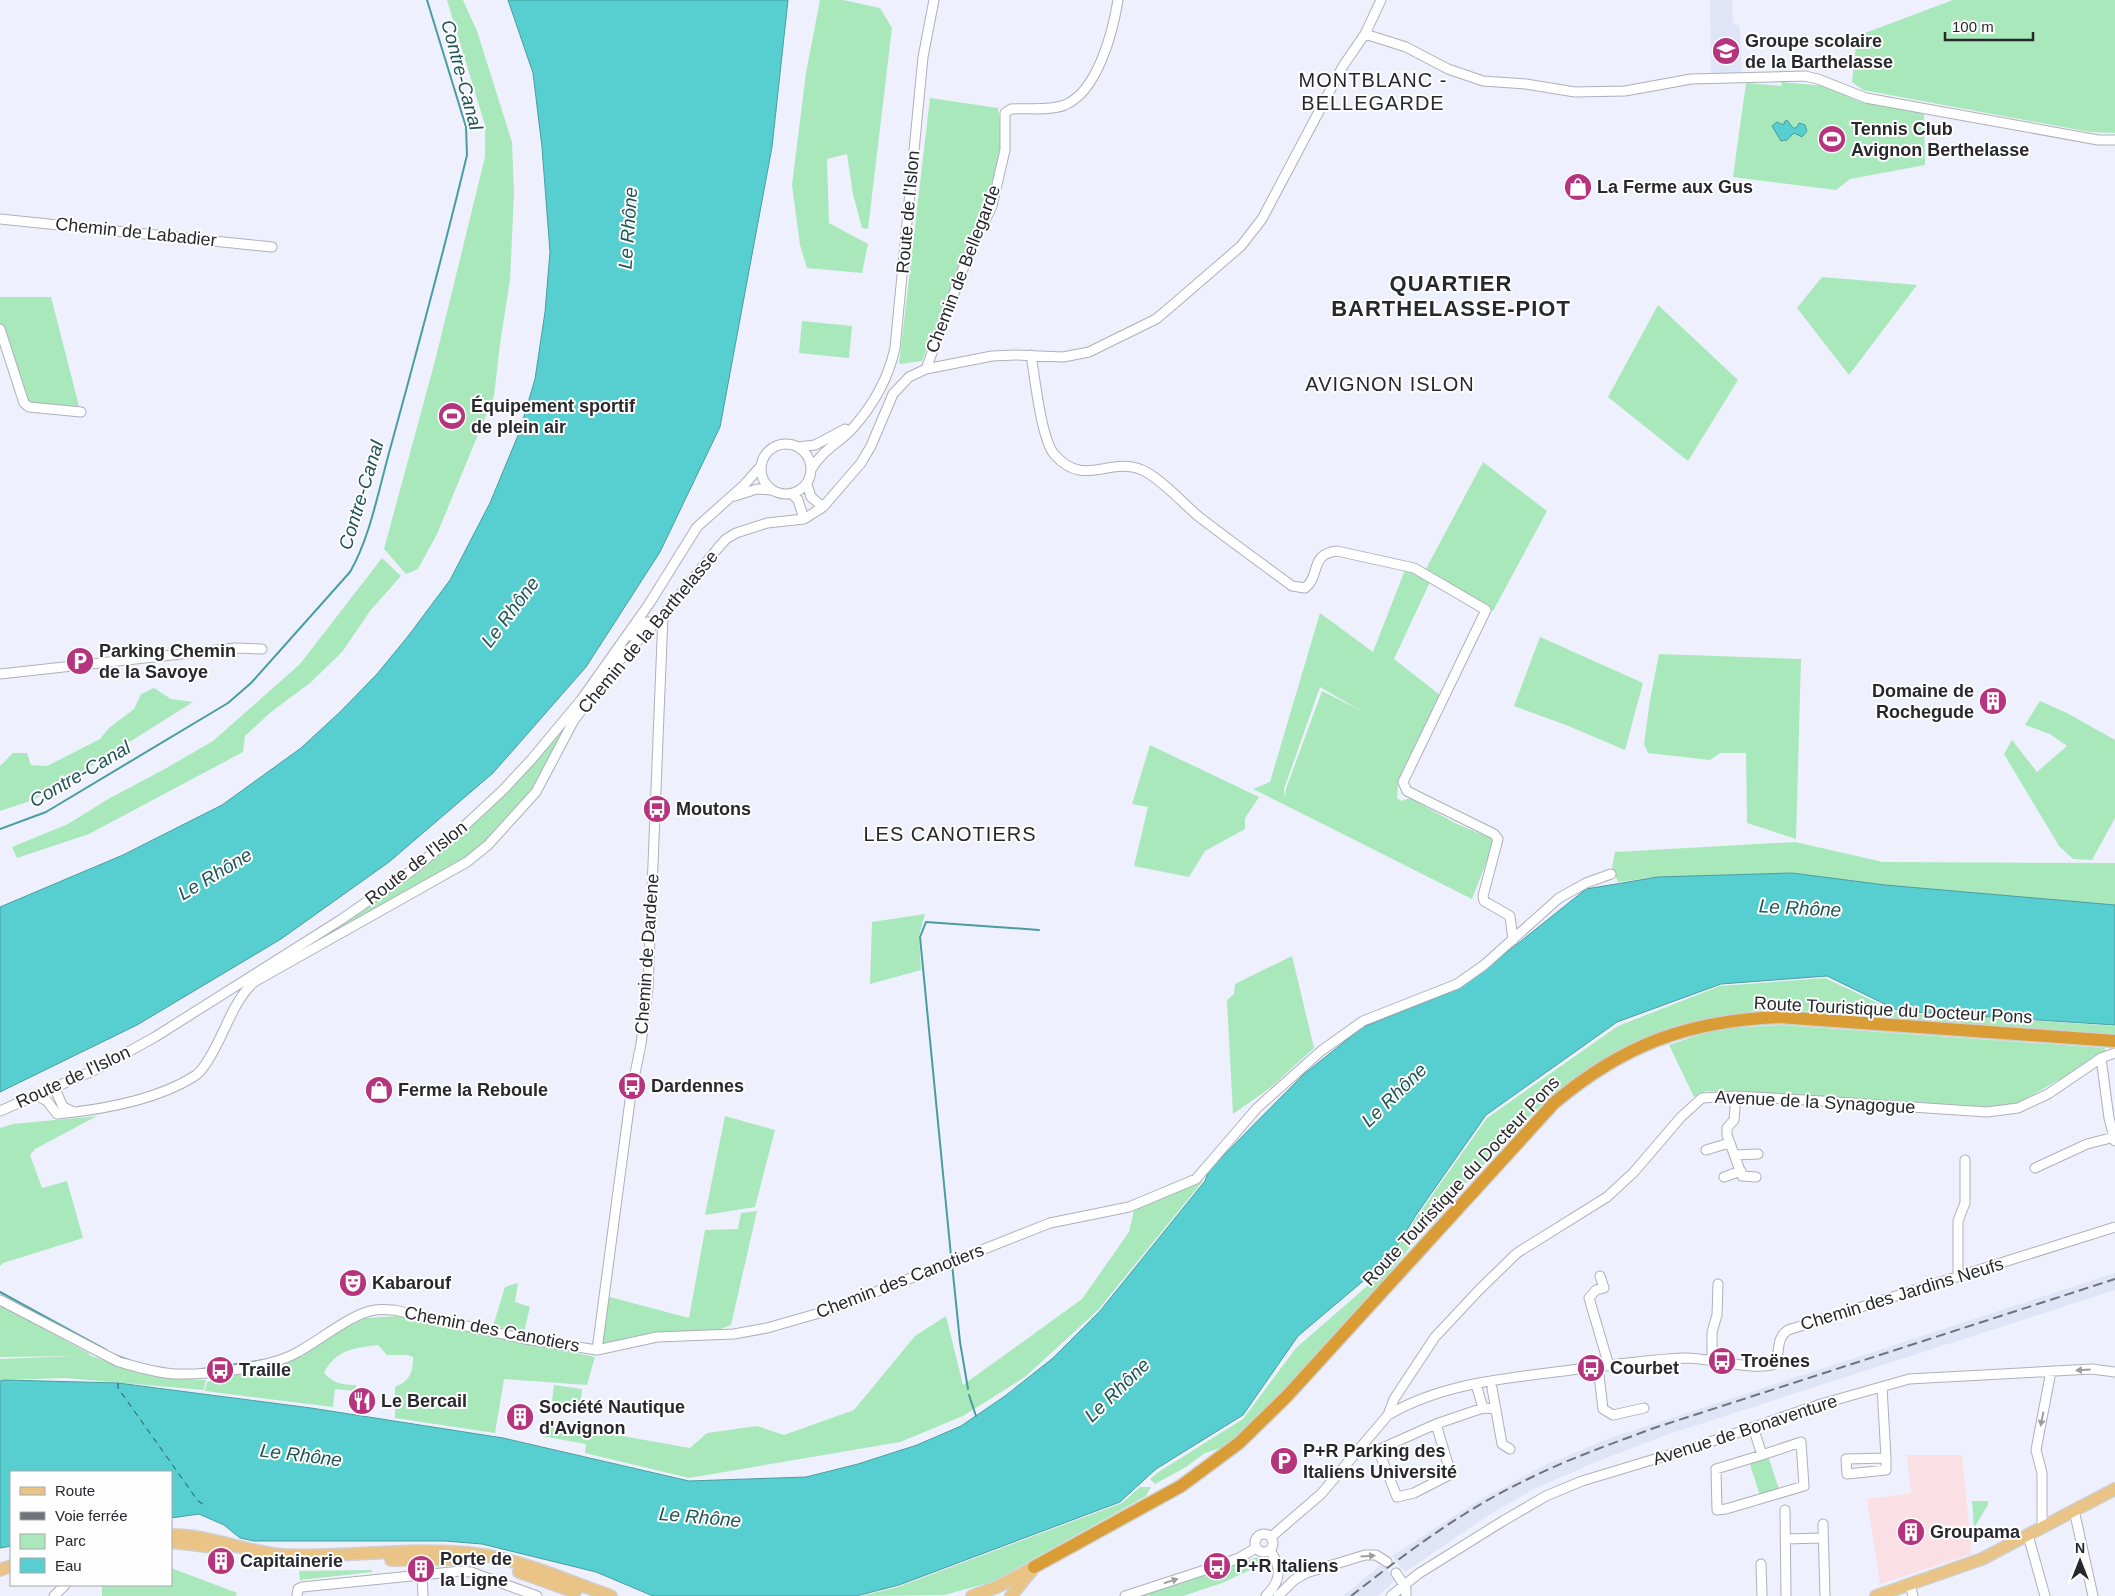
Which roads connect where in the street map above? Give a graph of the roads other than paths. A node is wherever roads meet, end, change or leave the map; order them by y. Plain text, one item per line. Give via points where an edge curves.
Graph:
1 (934, 0) edge
2 (1118, 0) edge
3 (1381, 0) edge
4 (1365, 34) junction
5 (2115, 140) edge
6 (0, 219) edge
7 (272, 247) dead end
8 (0, 329) edge
9 (1031, 355) junction
10 (926, 369) junction
11 (82, 412) dead end
12 (861, 417) junction
13 (798, 447) junction
14 (761, 466) junction
15 (812, 468) junction
16 (807, 484) junction
17 (771, 490) junction
18 (792, 494) junction
19 (730, 498) junction
20 (823, 507) junction
21 (804, 519) junction
22 (659, 618) junction
23 (622, 642) junction
24 (262, 649) dead end
25 (0, 674) edge
26 (1610, 874) dead end
27 (1513, 940) junction
28 (2115, 1049) edge
29 (2101, 1058) junction
30 (55, 1089) junction
31 (38, 1096) junction
32 (1736, 1096) junction
33 (0, 1111) edge
34 (76, 1112) junction
35 (2114, 1139) edge
36 (1729, 1143) junction
37 (1706, 1150) dead end
38 (1758, 1154) dead end
39 (1735, 1155) junction
40 (1965, 1160) dead end
41 (2035, 1168) dead end
42 (1741, 1171) junction
43 (1724, 1177) dead end
44 (1756, 1177) dead end
45 (2115, 1227) edge
46 (1600, 1276) dead end
47 (1958, 1276) junction
48 (1718, 1284) dead end
49 (0, 1300) edge
50 (598, 1350) junction
51 (1712, 1360) junction
52 (1609, 1366) junction
53 (1598, 1367) junction
54 (2051, 1371) junction
55 (2115, 1372) edge
56 (1476, 1384) junction
57 (1882, 1387) junction
58 (1492, 1388) dead end
59 (1483, 1408) junction
60 (1644, 1408) dead end
61 (1496, 1409) junction
62 (1388, 1415) junction
63 (1436, 1424) junction
64 (1752, 1427) junction
65 (1510, 1449) dead end
66 (1762, 1455) junction
67 (1886, 1458) dead end
68 (2115, 1489) edge
69 (1785, 1510) dead end
70 (2074, 1510) junction
71 (1823, 1524) dead end
72 (2042, 1528) junction
73 (172, 1534) edge
74 (2028, 1535) junction
75 (1271, 1537) junction
76 (1820, 1538) dead end
77 (1786, 1539) junction
78 (172, 1542) edge
79 (1256, 1548) junction
80 (1270, 1550) junction
81 (1387, 1562) dead end
82 (421, 1564) junction
83 (1761, 1564) dead end
84 (1034, 1567) junction
85 (1396, 1573) dead end
86 (1404, 1585) junction
87 (64, 1586) edge
88 (566, 1589) edge
89 (1911, 1590) edge
90 (297, 1593) edge
91 (1014, 1593) edge
92 (54, 1596) edge
93 (423, 1596) edge
94 (537, 1596) edge
95 (588, 1596) edge
96 (611, 1596) edge
97 (972, 1596) edge
98 (1125, 1596) edge
99 (1266, 1596) edge
100 (1278, 1596) edge
101 (1391, 1596) edge
102 (1406, 1596) edge
103 (1762, 1596) edge
104 (1786, 1596) edge
105 (1825, 1596) edge
106 (1876, 1596) edge
107 (2045, 1596) edge
108 (2093, 1596) edge

1 - 12 street, Route de l'Islon via 922,57 895,348 891,368 880,392
2 - 10 street, Chemin de Bellegarde via 1102,60 1079,94 1058,107 1011,109 1005,114 1005,150 992,206 966,261
3 - 4 street, Chemin de la Barthelasse
4 - 5 street via 1406,47 1448,69 1483,82 1586,92 1634,90 1691,79 1805,76 1866,98 2098,140
4 - 9 street, Chemin de la Barthelasse via 1343,66 1262,219 1241,246 1156,318 1130,333 1089,352 1063,357
6 - 7 street, Chemin de Labadier
8 - 11 street via 24,403 29,407
9 - 10 street, Chemin de la Barthelasse via 992,356
9 - 27 street via 1046,439 1054,454 1068,467 1084,472 1129,466 1147,472 1292,586 1305,588 1319,559 1337,551 1414,568 1486,610 1403,782 1407,791 1494,834 1498,839 1483,896 1484,901 1510,916
10 - 20 street, Chemin de la Barthelasse via 909,377 893,394 861,463
12 - 13 street, Route de l'Islon via 823,442
12 - 15 street, Route de l'Islon via 820,456
13 - 14 street via 782,444 774,447 765,455
13 - 15 street
14 - 17 street via 763,479
14 - 19 street, Route de l'Islon
15 - 16 street
16 - 18 street
16 - 20 street via 811,497
17 - 18 street
17 - 19 street, Route de l'Islon via 757,489
18 - 21 street via 798,500
19 - 23 street, Route de l'Islon via 697,527
20 - 21 street, Chemin de la Barthelasse
21 - 22 street, Chemin de la Barthelasse via 767,522 726,539
22 - 23 street via 647,622
22 - 34 street, Chemin de la Barthelasse via 623,656 568,728 536,792 478,854 254,982 238,1002 209,1059 194,1077 154,1094
22 - 50 street, Chemin de Dardene via 648,988
23 - 30 street, Route de l'Islon via 581,700 525,766 460,830 414,869 342,919 155,1036
24 - 25 street via 235,648
26 - 27 street, Chemin des Canotiers via 1559,898
27 - 50 street, Chemin des Canotiers via 1458,984 1364,1021 1321,1051 1257,1108 1196,1179 1118,1210 1050,1223 796,1321 734,1334 657,1337
28 - 29 street, Avenue de la Synagogue
28 - 84 highway, Route Touristique du Docteur Pons via 1779,1017 1743,1018 1676,1032 1640,1047 1599,1068 1554,1103 1287,1396 1240,1443 1181,1486
29 - 32 street, Avenue de la Synagogue via 2040,1098 2018,1108 1987,1112
29 - 35 street
30 - 31 street, Route de l'Islon
30 - 34 street via 63,1107
31 - 33 street, Route de l'Islon
31 - 34 street, Chemin de la Barthelasse via 47,1101 57,1114
32 - 36 street via 1734,1120 1727,1128
32 - 62 street, Avenue de la Synagogue via 1702,1098 1607,1197 1517,1253 1435,1337 1394,1399
35 - 41 street via 2088,1144
36 - 37 street
36 - 39 street
38 - 39 street
39 - 42 street
40 - 47 street via 1965,1203 1958,1221
42 - 43 street
42 - 44 street via 1742,1176
45 - 47 street, Chemin des Jardins Neufs
46 - 52 street via 1604,1288 1596,1290 1589,1298
47 - 51 street, Chemin des Jardins Neufs via 1788,1330 1778,1342 1777,1359 1772,1365
48 - 51 street
49 - 50 street, Chemin des Canotiers via 119,1362 174,1374 243,1368 288,1358 360,1314 374,1310 394,1310 525,1339
51 - 52 street, Chemin des Jardins Neufs via 1680,1358
52 - 53 street, Chemin des Jardins Neufs
53 - 56 street, Chemin des Jardins Neufs
53 - 60 street via 1603,1409 1613,1415
55 -> 54 street, Avenue de Bonaventure via 2092,1369
54 - 57 street, Avenue de Bonaventure via 1918,1377
54 -> 72 street via 2036,1450 2042,1473
56 - 59 street
56 - 62 street, Chemin des Jardins Neufs via 1426,1396
57 - 64 street, Avenue de Bonaventure
57 - 67 street
58 - 61 street
59 - 61 street
59 - 63 street
61 - 65 street via 1502,1444
62 - 75 street, Avenue de la Synagogue via 1321,1494
63 - 63 street via 1380,1449 1395,1496 1400,1498 1414,1493 1451,1474
64 - 66 street
64 - 86 street, Avenue de Bonaventure via 1582,1481 1546,1496
66 - 66 street via 1801,1442 1804,1486 1717,1510 1716,1469
68 - 70 main road
69 - 77 street
70 - 72 main road
70 - 108 street
71 - 105 street
72 - 74 main road
73 - 82 main road via 196,1536 283,1555
74 - 89 main road
74 - 107 street
75 - 79 street via 1265,1533 1258,1535
75 - 80 street via 1273,1544
76 - 77 street
77 - 104 street
78 - 82 main road via 212,1546 275,1560
79 - 80 street via 1264,1552
98 -> 79 street via 1239,1558
80 - 99 street via 1278,1576 1276,1585
100 -> 81 street via 1306,1573 1365,1555 1376,1555
82 - 88 main road via 453,1552 498,1562
82 - 90 street via 302,1587
82 - 93 street
82 - 94 street via 471,1572
83 - 103 street
84 - 91 main road
84 - 97 main road
85 - 86 street
86 - 101 street, Avenue de Bonaventure
86 - 102 street
87 - 92 street
88 - 95 main road
88 - 96 main road
89 - 106 main road

